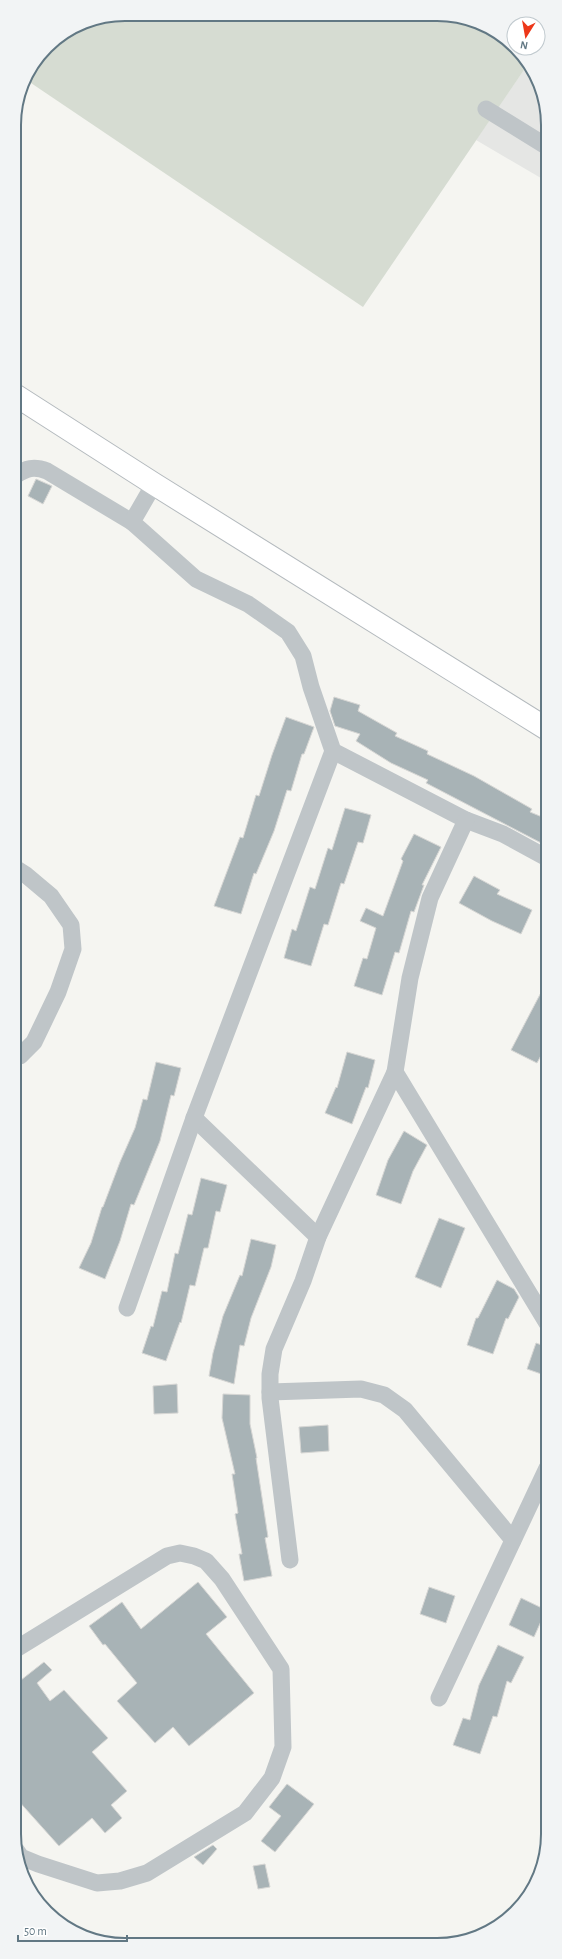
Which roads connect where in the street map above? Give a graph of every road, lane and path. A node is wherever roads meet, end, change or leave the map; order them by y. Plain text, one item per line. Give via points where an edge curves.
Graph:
1 (486, 109) dead end
2 (541, 143) edge
3 (21, 399) edge
4 (21, 472) edge
5 (154, 484) junction
6 (132, 522) junction
7 (541, 725) edge
8 (333, 751) junction
9 (466, 820) junction
10 (541, 855) edge
11 (21, 872) edge
12 (21, 1055) edge
13 (395, 1072) junction
14 (194, 1118) junction
15 (318, 1237) junction
16 (127, 1308) dead end
17 (541, 1313) edge
18 (270, 1392) junction
19 (541, 1481) edge
20 (514, 1540) junction
21 (290, 1560) dead end
22 (21, 1646) edge
23 (439, 1698) dead end
24 (24, 1858) edge

1 - 2 street
3 - 5 main road
4 - 6 street via 36,467 47,471
5 - 6 street
5 - 7 main road
6 - 8 street via 196,579 248,604 288,632 303,656
8 - 9 street
8 - 14 street
9 - 10 street via 503,834
9 - 13 street via 430,898 410,978
11 - 12 street via 51,896 71,925 73,949 58,992 34,1042
13 - 15 street
13 - 17 street
14 - 15 street
14 - 16 street
15 - 18 street via 303,1281 274,1349
18 - 20 street via 361,1389 384,1395 405,1410
18 - 21 street
19 - 20 street
20 - 23 street
22 - 24 street via 167,1556 180,1553 206,1561 222,1579 282,1669 283,1747 272,1778 245,1813 147,1873 120,1881 97,1883

